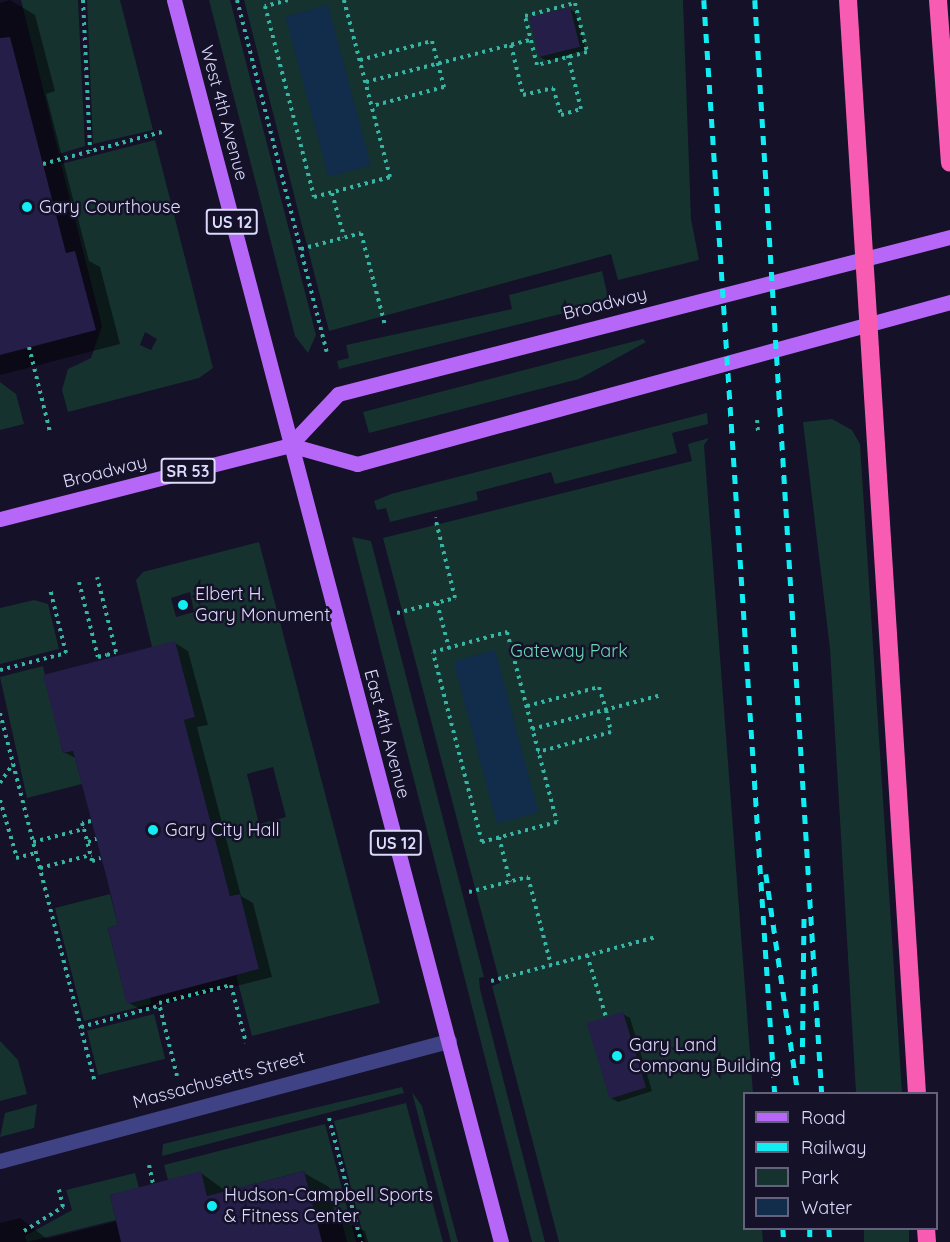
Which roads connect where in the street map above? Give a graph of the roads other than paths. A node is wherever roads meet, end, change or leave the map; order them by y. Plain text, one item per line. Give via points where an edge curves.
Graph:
1 (174, 0) edge
2 (848, 0) edge
3 (938, 0) edge
4 (950, 163) edge
5 (950, 237) edge
6 (864, 258) junction
7 (950, 302) edge
8 (868, 323) junction
9 (290, 445) junction
10 (0, 519) edge
11 (449, 1041) junction
12 (917, 1092) edge
13 (0, 1161) edge
14 (501, 1242) edge

1 - 9 main road, West 4th Avenue / US 12
2 - 6 highway
3 - 4 highway
5 - 6 main road, Broadway
6 - 8 highway
6 - 9 main road, Broadway via 338,394
7 - 8 main road
8 - 9 main road via 357,464
8 - 12 highway
9 - 10 main road, Broadway / SR 53
9 - 11 main road, East 4th Avenue / US 12
11 - 13 street, Massachusetts Street
11 - 14 main road, East 4th Avenue / US 12

